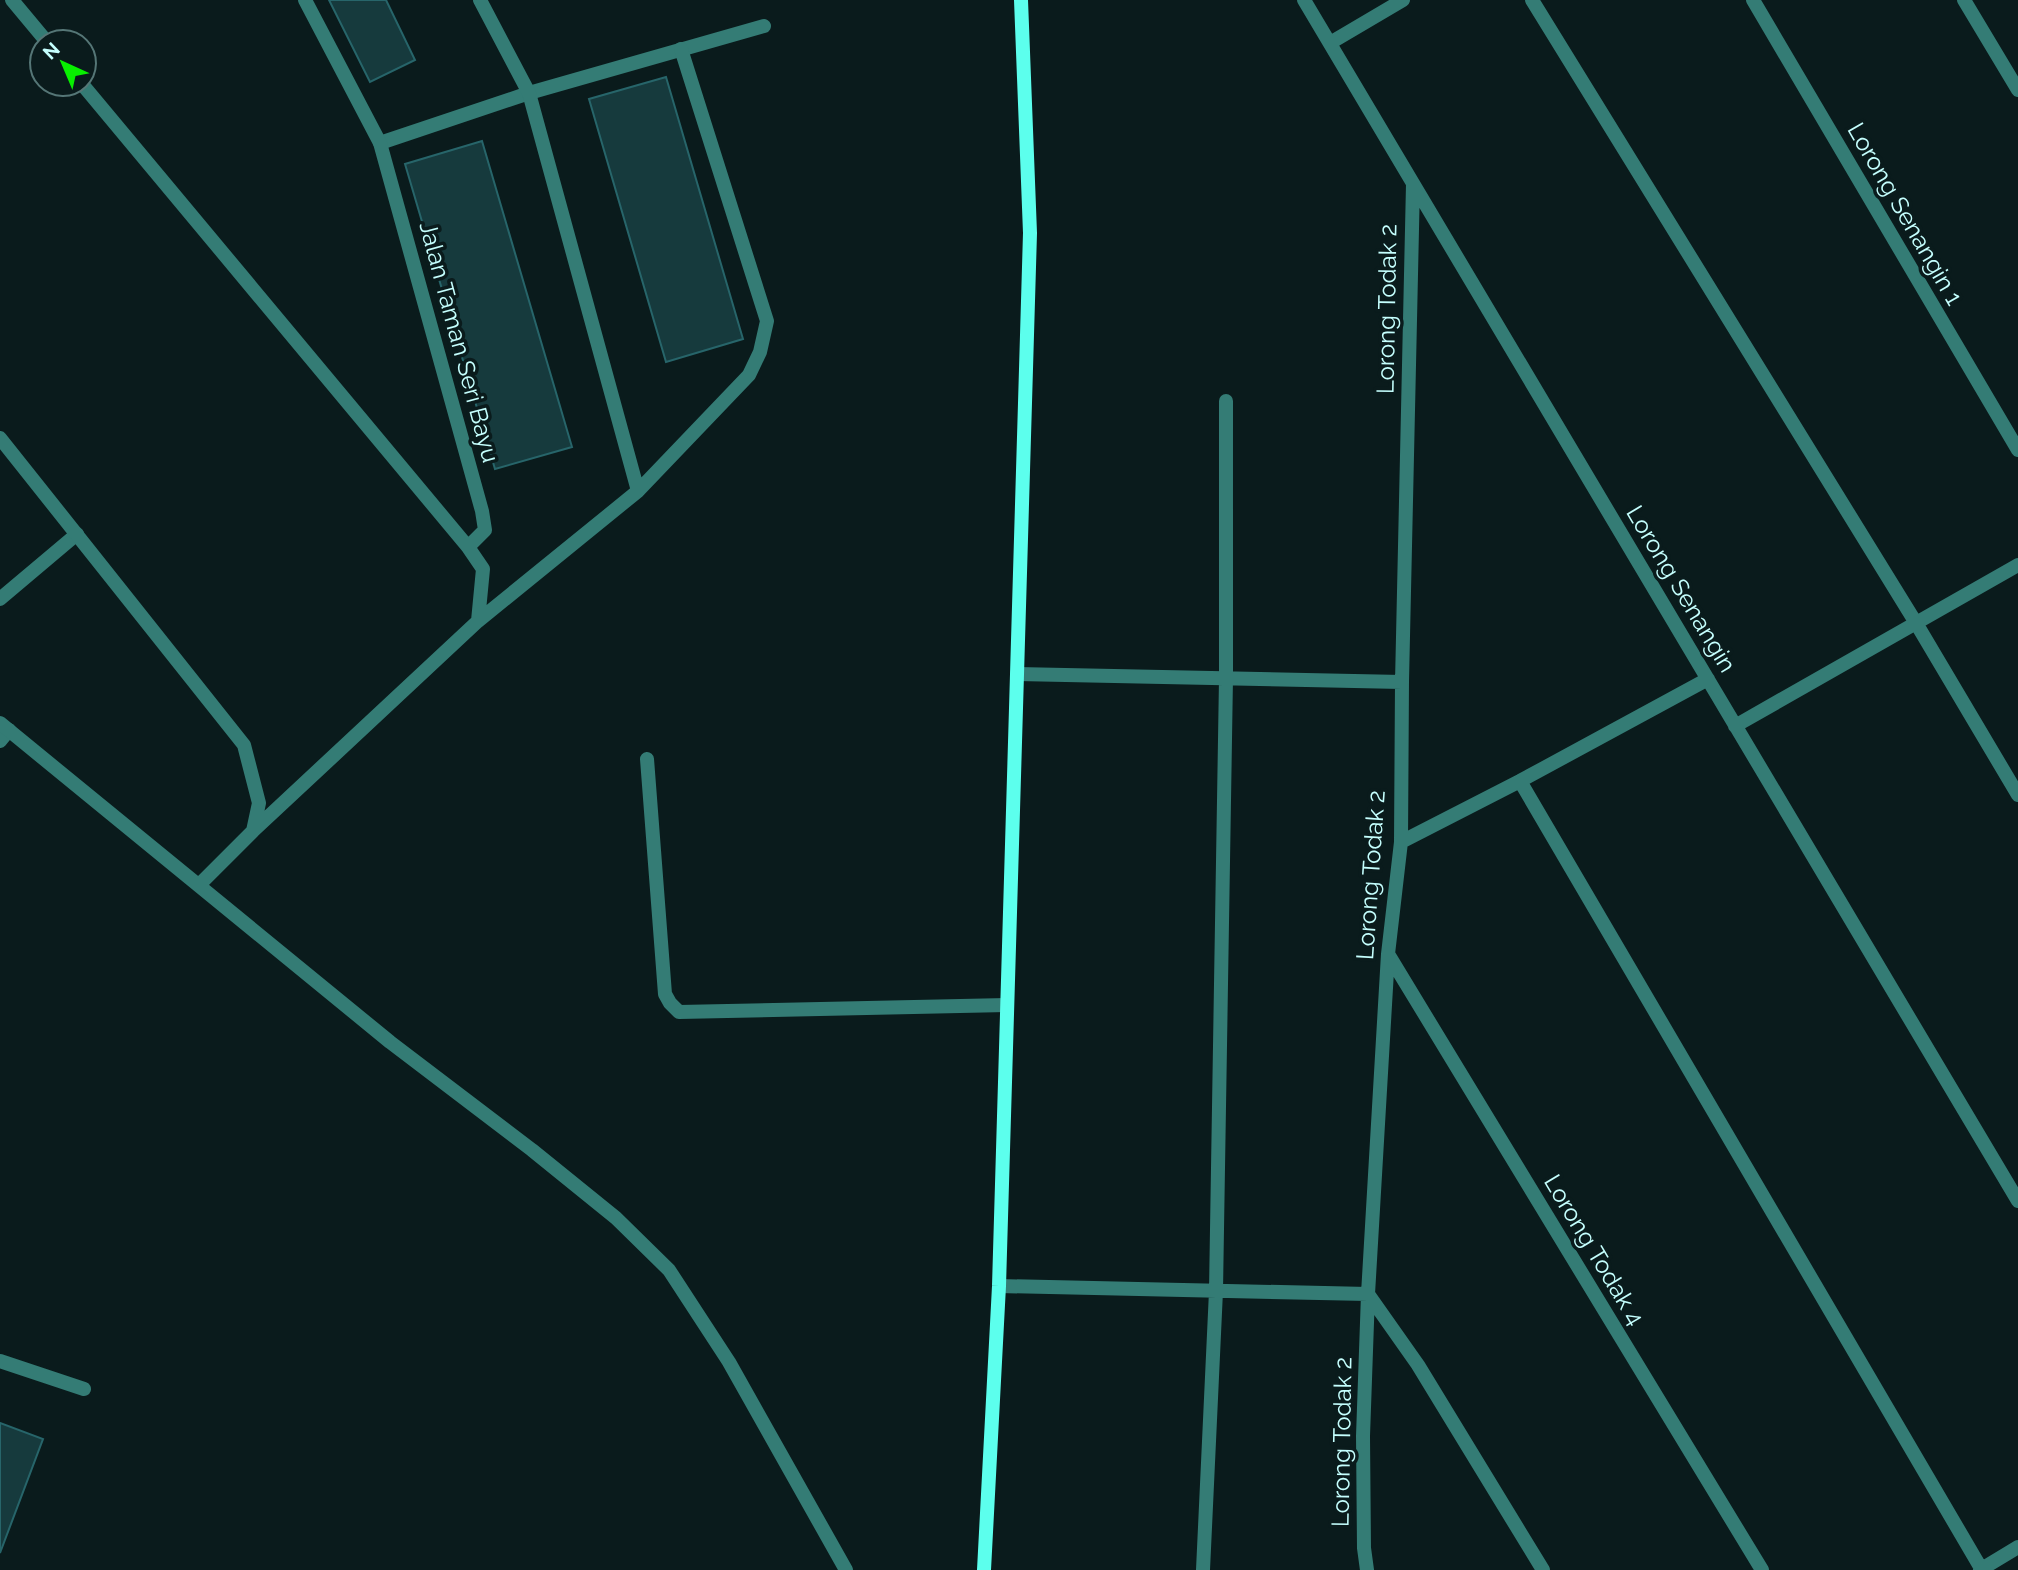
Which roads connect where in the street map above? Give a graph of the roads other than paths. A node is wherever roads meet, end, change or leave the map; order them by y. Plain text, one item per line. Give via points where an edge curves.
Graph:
1 (12, 0) edge
2 (305, 0) edge
3 (480, 0) edge
4 (1021, 0) edge
5 (1304, 0) edge
6 (1403, 0) edge
7 (1532, 0) edge
8 (1753, 0) edge
9 (1964, 0) edge
10 (764, 26) dead end
11 (35, 28) edge
12 (1330, 43) junction
13 (681, 49) junction
14 (2018, 90) edge
15 (529, 93) junction
16 (94, 98) edge
17 (380, 143) junction
18 (1413, 182) junction
19 (1226, 401) dead end
20 (0, 438) edge
21 (2018, 450) edge
22 (638, 491) junction
23 (77, 534) junction
24 (468, 547) junction
25 (2018, 565) edge
26 (0, 599) edge
27 (478, 621) junction
28 (1916, 623) junction
29 (1017, 674) junction
30 (1226, 678) junction
31 (1707, 679) junction
32 (1402, 682) junction
33 (1735, 726) junction
34 (3, 731) edge
35 (647, 760) dead end
36 (1520, 781) junction
37 (2018, 795) edge
38 (253, 831) junction
39 (1401, 842) junction
40 (199, 885) junction
41 (1388, 954) junction
42 (1007, 1005) junction
43 (2018, 1201) edge
44 (999, 1286) junction
45 (1216, 1291) junction
46 (1368, 1294) junction
47 (0, 1361) edge
48 (84, 1389) dead end
49 (2018, 1547) edge
50 (846, 1570) edge
51 (985, 1570) edge
52 (1203, 1570) edge
53 (1367, 1570) edge
54 (1543, 1570) edge
55 (1762, 1570) edge
56 (1981, 1570) edge

1 - 11 street
2 - 17 street
3 - 15 street
4 - 29 street via 1030,233
5 - 12 street, Lorong Senangin
6 - 12 street
7 - 28 street
8 - 21 street, Lorong Senangin 1
9 - 14 street
10 - 13 street
12 - 18 street, Lorong Senangin
13 - 15 street
13 - 22 street via 767,321 749,375
15 - 17 street
15 - 22 street
16 - 24 street
17 - 24 street, Jalan Taman Seri Bayu via 482,511 485,530
18 - 31 street, Lorong Senangin
18 - 32 street, Lorong Todak 2
19 - 30 street
20 - 23 street
22 - 27 street
23 - 26 street
23 - 38 street via 244,746 259,803
24 - 27 street via 483,569
25 - 28 street
27 - 38 street
28 - 33 street
28 - 37 street
29 - 30 street
29 - 42 street
30 - 32 street
30 - 45 street
31 - 33 street, Lorong Senangin
31 - 36 street
32 - 39 street, Lorong Todak 2
33 - 43 street, Lorong Senangin
34 - 40 street
35 - 42 street via 665,994 679,1012
36 - 39 street
36 - 56 street
38 - 40 street
39 - 41 street, Lorong Todak 2
40 - 50 street via 616,1218 669,1270 729,1362
41 - 46 street, Lorong Todak 2
41 - 55 street, Lorong Todak 4
42 - 44 street
44 - 45 street
44 - 51 street
45 - 46 street
45 - 52 street
46 - 53 street, Lorong Todak 2 via 1363,1436
46 - 54 street via 1418,1365
47 - 48 street
49 - 56 street

